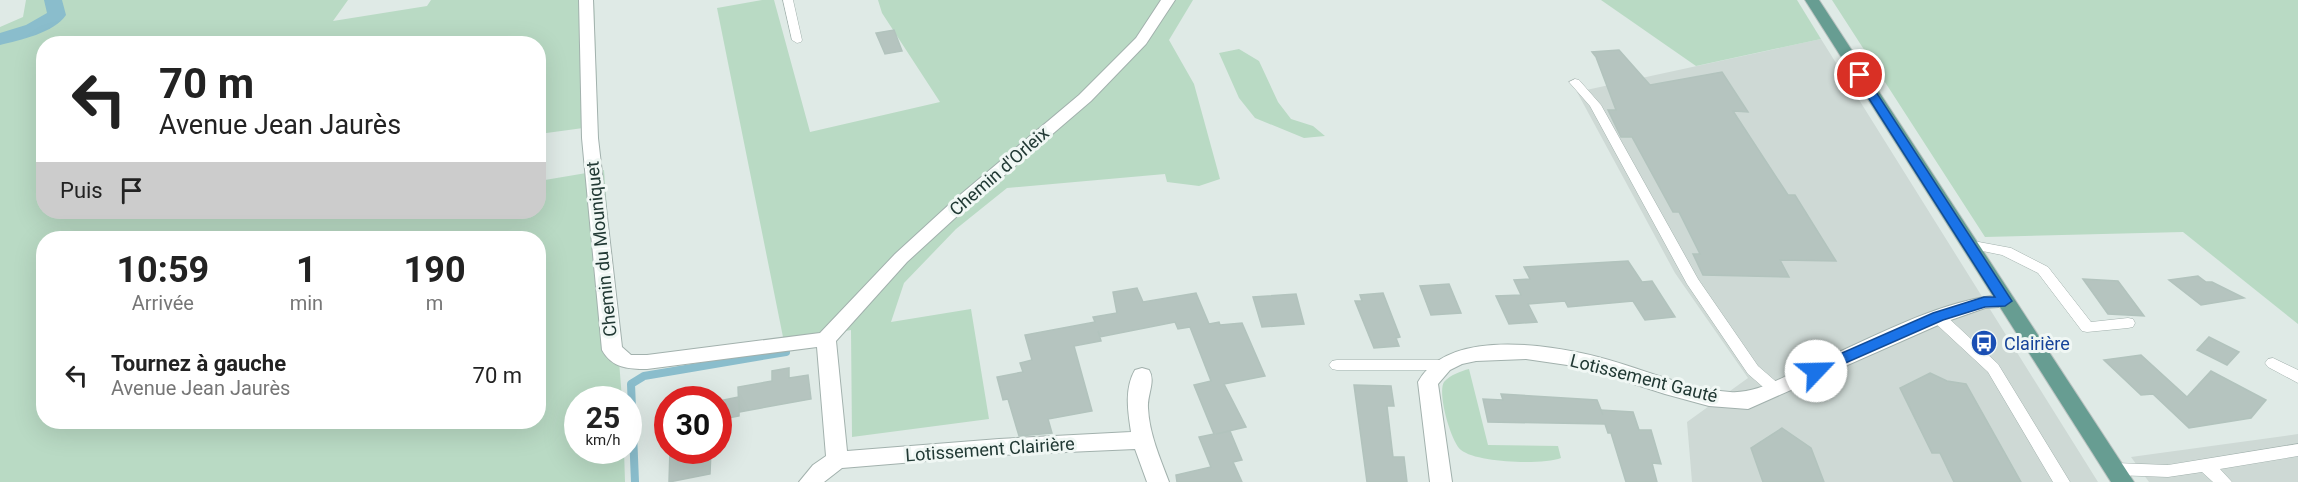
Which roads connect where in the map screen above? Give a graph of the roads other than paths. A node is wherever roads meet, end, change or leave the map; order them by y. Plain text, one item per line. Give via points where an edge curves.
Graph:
1 (586, 0) edge
2 (788, 0) edge
3 (1168, 0) edge
4 (1812, 0) edge
5 (797, 40) dead end
6 (1575, 82) dead end
7 (1968, 244) junction
8 (2005, 301) junction
9 (1938, 317) junction
10 (2128, 323) dead end
11 (826, 339) junction
12 (2273, 363) dead end
13 (1443, 365) junction
14 (1336, 366) dead end
15 (1142, 375) dead end
16 (2298, 377) edge
17 (1775, 388) junction
18 (1143, 440) junction
19 (2298, 450) edge
20 (837, 460) junction
21 (2205, 465) junction
22 (2119, 476) edge
23 (810, 482) edge
24 (1158, 482) edge
25 (1441, 482) edge
26 (2062, 482) edge
27 (2224, 482) edge

1 - 11 street, Chemin du Mouniquet via 590,138 612,350 627,362 647,362
2 - 5 lane
3 - 11 street, Chemin d'Orleix via 1142,41 1085,98 901,258
4 - 7 main road
6 - 17 lane via 1595,105 1692,281 1753,370
7 - 8 main road
7 - 10 lane via 2006,251 2043,270 2087,327
8 - 9 street, Lotissement Gauté via 1984,302
8 - 22 main road
9 - 17 street, Lotissement Gauté
9 - 26 lane via 1994,368
11 - 20 street
12 - 16 lane
13 - 14 lane, Lotissement Gauté
13 - 17 street, Lotissement Gauté via 1476,354 1526,352 1582,360 1709,398 1748,401
13 - 25 street via 1428,382
15 - 18 street via 1137,406
18 - 20 street, Lotissement Clairière
18 - 24 street
19 - 21 lane
20 - 23 street
21 - 22 lane
21 - 27 lane

